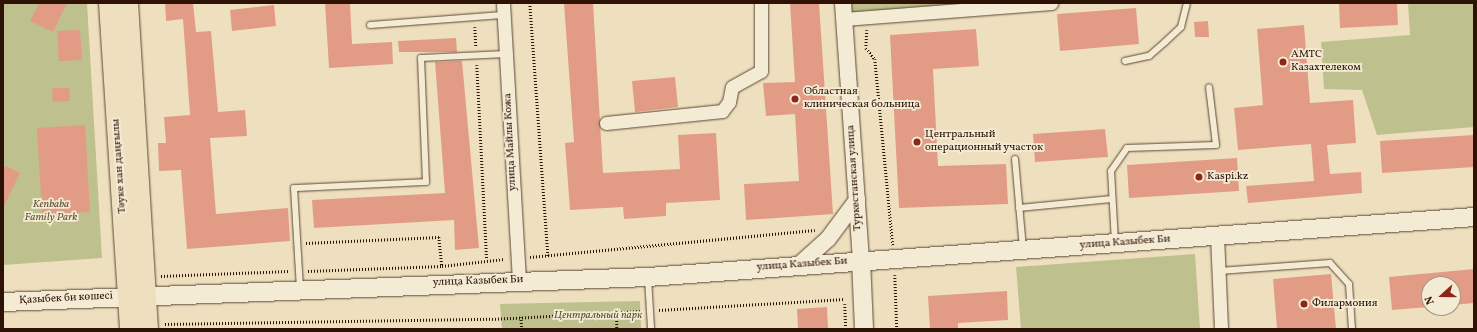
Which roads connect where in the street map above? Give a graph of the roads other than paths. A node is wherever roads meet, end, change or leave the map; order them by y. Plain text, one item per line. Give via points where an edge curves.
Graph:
1 (109, 3) edge
2 (128, 3) edge
3 (761, 3) edge
4 (1051, 3) edge
5 (1187, 3) edge
6 (503, 9) edge
7 (843, 11) edge
8 (370, 25) dead end
9 (506, 54) junction
10 (1125, 61) dead end
11 (1209, 87) dead end
12 (606, 123) dead end
13 (1015, 159) dead end
14 (1112, 199) junction
15 (857, 200) junction
16 (1020, 208) junction
17 (1474, 217) edge
18 (1217, 236) junction
19 (1115, 243) junction
20 (1023, 250) junction
21 (861, 260) junction
22 (799, 265) junction
23 (1218, 271) junction
24 (648, 277) junction
25 (519, 280) junction
26 (300, 289) junction
27 (137, 295) junction
28 (3, 302) edge
29 (155, 327) edge
30 (130, 329) edge
31 (651, 329) edge
32 (864, 329) edge
33 (1221, 329) edge
34 (1352, 329) edge

1 - 27 main road, Тәуке хан даңғылы
2 - 27 main road, Тәуке хан даңғылы
3 - 12 street via 761,71 732,87 729,102 722,111
4 - 7 street via 867,17
5 - 10 lane via 1180,27 1165,42 1149,56
6 - 8 lane via 474,17
6 - 9 street, улица Майлы Кожа
7 - 15 street, Туркестанская улица
9 - 25 street, улица Майлы Кожа
9 - 26 lane via 420,58 426,182 294,188
11 - 14 lane via 1216,145 1127,148 1110,171
13 - 16 lane
14 - 16 lane
14 - 19 lane
15 - 21 street, Туркестанская улица
15 - 22 street via 828,239
16 - 20 lane
17 - 18 main road, улица Казыбек Би
18 - 19 main road, улица Казыбек Би
18 - 23 street
19 - 20 main road, улица Казыбек Би
20 - 21 main road, улица Казыбек Би
21 - 22 main road, улица Казыбек Би
21 - 32 main road, Туркестанская улица
22 - 24 main road, улица Казыбек Би
23 - 33 street
23 - 34 lane via 1330,263 1349,284
24 - 25 main road, улица Казыбек Би
24 - 31 lane
25 - 26 main road, улица Казыбек Би
26 - 27 main road, улица Казыбек Би
27 - 28 main road, Қазыбек би көшесі
27 - 29 main road, Тәуке хан даңғылы
27 - 30 main road, Тәуке хан даңғылы

